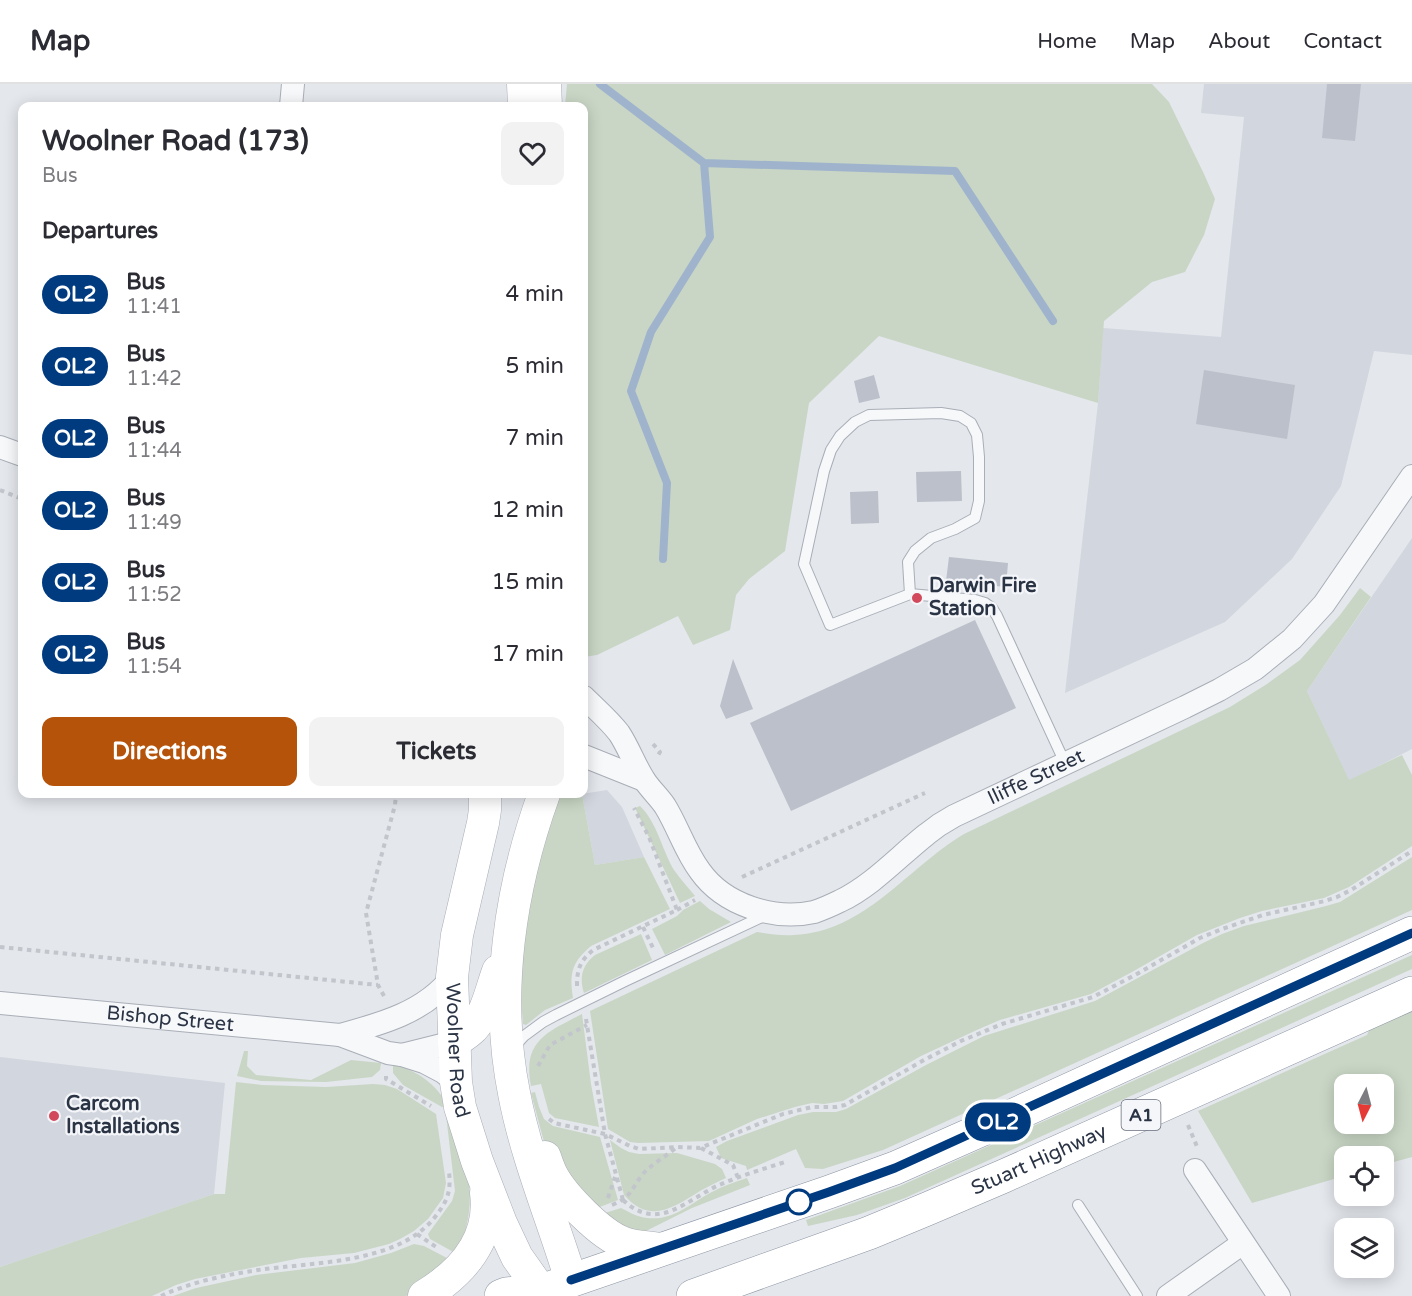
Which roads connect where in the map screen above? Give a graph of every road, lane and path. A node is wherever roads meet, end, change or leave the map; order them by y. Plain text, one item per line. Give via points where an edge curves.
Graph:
1 (523, 84) edge
2 (545, 84) edge
3 (524, 102) edge
4 (546, 102) edge
5 (0, 447) edge
6 (18, 454) edge
7 (1412, 476) edge
8 (0, 490) edge
9 (18, 497) edge
10 (909, 594) junction
11 (588, 701) edge
12 (588, 758) edge
13 (1065, 763) junction
14 (644, 780) junction
15 (925, 793) dead end
16 (396, 798) edge
17 (485, 798) edge
18 (543, 798) edge
19 (1412, 851) edge
20 (717, 889) junction
21 (677, 910) junction
22 (771, 913) junction
23 (643, 927) junction
24 (1412, 933) edge
25 (510, 936) junction
26 (0, 947) edge
27 (661, 964) junction
28 (452, 977) junction
29 (378, 985) junction
30 (1412, 993) edge
31 (386, 1000) dead end
32 (582, 1002) junction
33 (0, 1003) edge
34 (587, 1025) junction
35 (340, 1035) junction
36 (454, 1042) junction
37 (508, 1054) junction
38 (394, 1063) junction
39 (538, 1077) dead end
40 (456, 1082) junction
41 (432, 1107) dead end
42 (519, 1117) junction
43 (605, 1134) junction
44 (678, 1147) junction
45 (700, 1148) junction
46 (477, 1161) junction
47 (785, 1162) dead end
48 (1195, 1170) dead end
49 (616, 1174) junction
50 (738, 1178) junction
51 (623, 1200) junction
52 (605, 1204) dead end
53 (1078, 1205) dead end
54 (1243, 1243) junction
55 (661, 1249) junction
56 (445, 1253) dead end
57 (557, 1291) edge
58 (161, 1296) edge
59 (424, 1296) edge
60 (501, 1296) edge
61 (693, 1296) edge
62 (1137, 1296) edge
63 (1168, 1296) edge
64 (1278, 1296) edge

1 - 3 main road
2 - 4 main road
5 - 6 street
7 - 13 street, Iliffe Street via 1324,604 1292,639 1256,669
8 - 9 path
10 - 10 lane via 830,625 804,564 824,471 840,436 869,415 960,416 971,423 977,435 979,501 975,518 931,538 915,551 908,562
10 - 13 lane via 975,600 992,608
11 - 14 street, Iliffe Street via 618,732
12 - 14 street, Iliffe Street
13 - 22 street, Iliffe Street via 939,825 842,900 816,911
14 - 20 street, Iliffe Street via 664,805 702,874
14 - 21 path via 632,804
15 - 20 path
16 - 29 path via 366,913
17 - 28 main road, Woolner Road
18 - 25 main road via 531,830
19 - 45 path via 1337,897 1263,915 1200,938 1093,997 1002,1024 961,1041 845,1105 783,1114
20 - 21 path
20 - 22 street, Iliffe Street via 748,907
21 - 23 path
22 - 27 lane
23 - 27 path
23 - 32 path via 585,956 578,968
24 - 55 highway via 895,1168
25 - 36 main road via 480,1019
25 - 37 main road via 506,959
26 - 29 path
27 - 32 lane
28 - 35 street, Bishop Street via 414,1010
28 - 36 main road, Woolner Road
29 - 31 path
30 - 61 highway, Stuart Highway / A1 via 938,1204
32 - 34 path
32 - 37 lane via 543,1022
33 - 35 street, Bishop Street
34 - 39 path via 550,1045 538,1065
34 - 43 path
35 - 38 street, Bishop Street via 388,1053
36 - 38 street, Bishop Street
36 - 40 main road, Woolner Road
37 - 42 main road
38 - 40 street, Bishop Street via 431,1066
38 - 41 path via 386,1079
40 - 46 main road, Woolner Road
42 - 55 main road via 531,1116 553,1176 591,1221 626,1244
42 - 57 main road via 534,1169
43 - 44 path via 639,1149
43 - 49 path
44 - 45 path
44 - 51 path via 644,1173
45 - 50 path via 733,1166
46 - 57 main road, Woolner Road via 518,1257
46 - 59 main road via 488,1209 481,1237 460,1266
47 - 50 path
48 - 54 street
49 - 51 path
49 - 52 path
50 - 51 path via 665,1214 638,1211
53 - 62 lane
54 - 63 street
54 - 64 street
55 - 57 highway
56 - 58 path via 417,1234 375,1253 226,1276
57 - 60 highway

